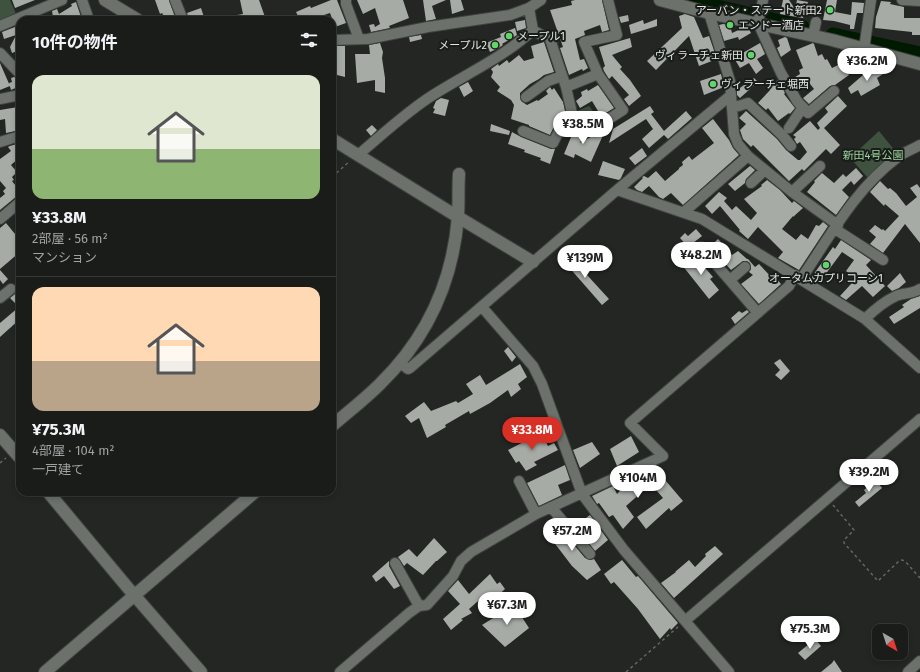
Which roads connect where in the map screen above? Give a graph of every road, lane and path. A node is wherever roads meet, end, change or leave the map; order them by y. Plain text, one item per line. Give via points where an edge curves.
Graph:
1 (62, 0) edge
2 (82, 0) edge
3 (175, 0) edge
4 (346, 0) edge
5 (541, 0) edge
6 (608, 0) edge
7 (660, 0) edge
8 (763, 0) edge
9 (871, 0) edge
10 (902, 0) edge
11 (108, 1) edge
12 (920, 2) edge
13 (529, 8) junction
14 (709, 13) junction
15 (22, 16) edge
16 (88, 16) edge
17 (132, 16) edge
18 (181, 16) edge
19 (15, 19) edge
20 (759, 19) junction
21 (816, 22) dead end
22 (0, 26) edge
23 (533, 30) junction
24 (813, 36) junction
25 (336, 40) edge
26 (359, 40) junction
27 (865, 44) junction
28 (0, 53) edge
29 (920, 64) edge
30 (16, 70) edge
31 (598, 74) junction
32 (562, 76) junction
33 (566, 87) junction
34 (834, 91) dead end
35 (731, 95) junction
36 (16, 96) edge
37 (526, 97) dead end
38 (0, 99) edge
39 (802, 107) junction
40 (732, 108) junction
41 (601, 124) dead end
42 (789, 128) dead end
43 (523, 131) dead end
44 (16, 137) edge
45 (336, 141) edge
46 (0, 142) edge
47 (920, 145) edge
48 (791, 146) dead end
49 (358, 155) junction
50 (748, 156) junction
51 (820, 166) dead end
52 (765, 170) junction
53 (336, 174) edge
54 (459, 174) dead end
55 (751, 183) dead end
56 (617, 190) junction
57 (792, 192) junction
58 (16, 206) edge
59 (684, 212) junction
60 (458, 217) junction
61 (0, 220) edge
62 (837, 227) junction
63 (701, 247) dead end
64 (883, 260) dead end
65 (533, 262) junction
66 (745, 267) dead end
67 (798, 277) junction
68 (730, 280) junction
69 (11, 289) dead end
70 (920, 289) edge
71 (0, 298) edge
72 (482, 306) junction
73 (758, 313) junction
74 (865, 319) junction
75 (400, 363) junction
76 (920, 368) edge
77 (920, 419) edge
78 (336, 422) edge
79 (0, 435) edge
80 (16, 453) edge
81 (520, 481) dead end
82 (582, 494) junction
83 (51, 496) edge
84 (250, 496) edge
85 (827, 499) junction
86 (551, 507) junction
87 (536, 514) junction
88 (590, 554) dead end
89 (396, 563) dead end
90 (920, 578) edge
91 (134, 595) junction
92 (419, 606) junction
93 (685, 621) junction
94 (920, 661) edge
95 (45, 672) edge
96 (201, 672) edge
97 (340, 672) edge
98 (626, 672) edge
99 (729, 672) edge
100 (908, 672) edge

1 - 15 street
2 - 16 street
3 - 18 street
4 - 26 street
5 - 13 street
6 - 31 street via 617,35 584,42
7 - 14 street
8 - 20 street
9 - 27 street
10 - 12 street
11 - 17 street
13 - 23 street
13 - 26 street via 510,15
14 - 20 street
14 - 35 street via 730,81
19 - 22 street
20 - 24 street
20 - 39 street via 781,73
21 - 24 street
23 - 32 street via 543,36 549,36
23 - 49 street via 469,75 420,104
24 - 27 street
25 - 26 street
27 - 29 street
28 - 30 street
31 - 33 street
31 - 41 street via 623,110
32 - 33 street
32 - 37 street via 548,81
33 - 43 street via 572,113 563,123 553,143
34 - 39 street via 808,113
35 - 40 street
35 - 56 street
36 - 38 street
39 - 42 street
40 - 48 street via 748,103
40 - 50 street via 734,134
44 - 46 street
45 - 49 street
47 - 62 street via 885,168 856,198
49 - 53 path
49 - 60 street
50 - 52 street
50 - 59 street
51 - 57 street
52 - 55 street
52 - 57 street
54 - 60 street
56 - 59 street
56 - 65 street
57 - 62 street
58 - 61 street
59 - 67 street via 702,219
60 - 65 street
60 - 75 street via 444,288 431,317
62 - 64 street
62 - 67 street
63 - 68 street
65 - 72 street
66 - 68 street
67 - 73 street
67 - 74 street
68 - 73 street
69 - 71 street
70 - 74 street via 914,293 897,296
72 - 75 street via 410,368
72 - 82 street via 533,366
73 - 82 street via 630,423 663,456
74 - 76 street
75 - 78 street
77 - 85 street
79 - 80 street
81 - 87 street
82 - 86 street
82 - 93 street via 624,550
83 - 91 street
84 - 91 street
85 - 90 path via 853,528 844,543 878,580 902,560
85 - 93 street
86 - 87 street
86 - 88 street
87 - 92 street via 471,552 427,605
89 - 92 street
91 - 95 street
91 - 96 street
92 - 97 street
93 - 98 path
93 - 99 street
94 - 100 street

